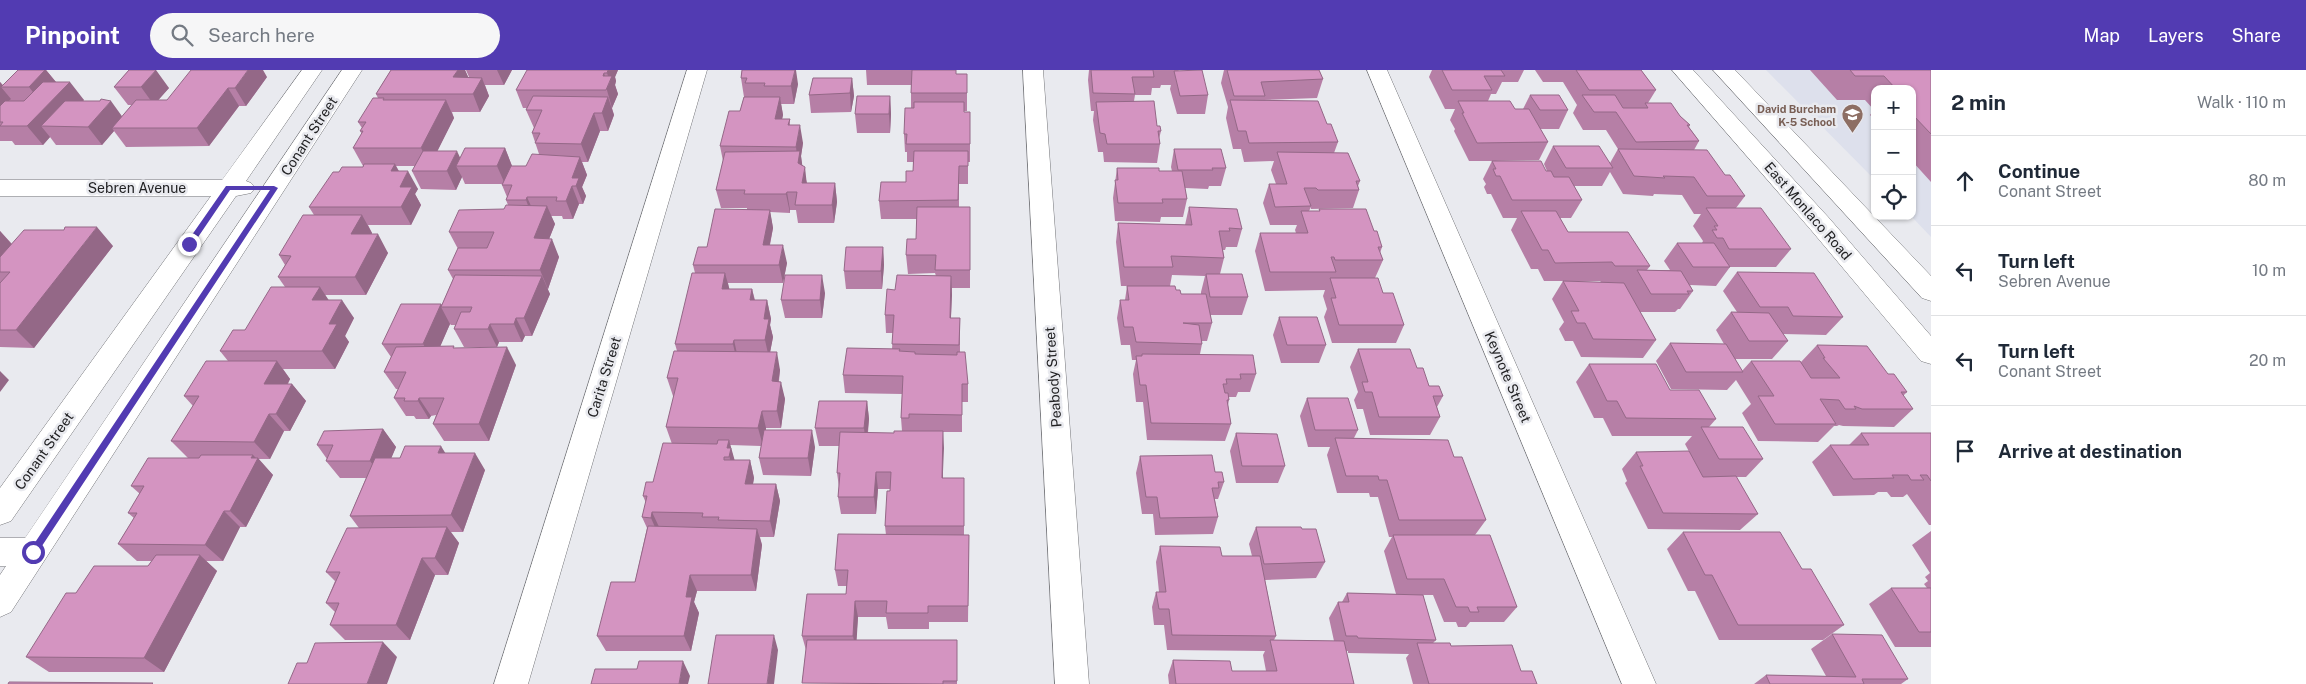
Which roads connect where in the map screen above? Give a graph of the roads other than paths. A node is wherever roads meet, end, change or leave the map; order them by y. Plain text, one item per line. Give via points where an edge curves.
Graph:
1 (312, 70) edge
2 (352, 70) edge
3 (697, 70) edge
4 (1033, 70) edge
5 (1377, 70) edge
6 (1682, 70) edge
7 (1723, 70) edge
8 (0, 188) edge
9 (228, 188) junction
10 (274, 188) junction
11 (1931, 292) edge
12 (1931, 354) edge
13 (0, 512) edge
14 (0, 552) edge
15 (33, 552) junction
16 (0, 602) edge
17 (511, 684) edge
18 (1072, 684) edge
19 (1639, 684) edge

1 - 9 street, Conant Street
2 - 10 street, Conant Street
3 - 17 street, Carita Street
4 - 18 street, Peabody Street
5 - 19 street, Keynote Street
6 - 12 street, East Monlaco Road
7 - 11 street
8 - 9 street, Sebren Avenue
9 - 10 street, Sebren Avenue
9 - 13 street, Conant Street
10 - 15 street, Conant Street
14 - 15 street
15 - 16 street, Conant Street

